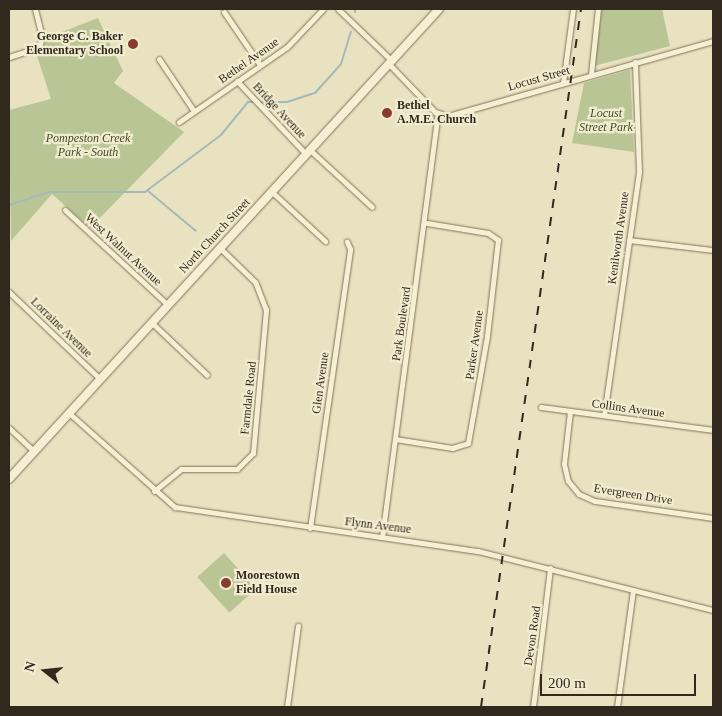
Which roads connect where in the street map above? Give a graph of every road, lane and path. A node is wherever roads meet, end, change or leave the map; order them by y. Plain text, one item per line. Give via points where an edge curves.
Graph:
1 (35, 9) edge
2 (323, 9) edge
3 (338, 9) edge
4 (439, 9) edge
5 (573, 9) edge
6 (598, 9) edge
7 (224, 12) dead end
8 (713, 41) edge
9 (9, 57) edge
10 (159, 58) dead end
11 (390, 62) junction
12 (635, 62) junction
13 (260, 65) junction
14 (592, 74) junction
15 (237, 81) junction
16 (563, 83) junction
17 (194, 111) junction
18 (438, 114) junction
19 (179, 122) dead end
20 (308, 152) junction
21 (271, 191) junction
22 (372, 206) dead end
23 (65, 210) dead end
24 (426, 223) junction
25 (629, 240) junction
26 (325, 241) dead end
27 (347, 242) dead end
28 (219, 247) junction
29 (713, 250) edge
30 (9, 292) edge
31 (167, 304) junction
32 (150, 322) junction
33 (207, 375) dead end
34 (100, 378) junction
35 (540, 407) dead end
36 (570, 411) junction
37 (69, 413) junction
38 (604, 415) junction
39 (9, 428) edge
40 (713, 430) edge
41 (395, 439) junction
42 (34, 451) junction
43 (9, 478) edge
44 (154, 491) junction
45 (713, 518) edge
46 (310, 528) junction
47 (382, 537) junction
48 (550, 568) junction
49 (633, 590) junction
50 (713, 610) edge
51 (298, 626) dead end
52 (287, 707) edge
53 (533, 707) edge
54 (617, 707) edge

1 - 9 street via 42,37 39,47
2 - 13 street, Bethel Avenue via 292,42
3 - 11 street
4 - 11 main road, North Church Street
5 - 16 street
6 - 14 street
7 - 13 street
8 - 12 street, Locust Street
10 - 17 street
11 - 18 street
11 - 20 main road, North Church Street
12 - 14 street, Locust Street
12 - 25 street, Kenilworth Avenue via 640,162
13 - 15 street, Bethel Avenue
14 - 16 street, Locust Street
15 - 17 street, Bethel Avenue
15 - 20 street, Bridge Avenue
16 - 18 street, Locust Street via 453,115
17 - 19 street, Bethel Avenue
18 - 24 street, Park Boulevard
20 - 21 main road, North Church Street
20 - 22 street, Bridge Avenue
21 - 26 street
21 - 28 main road, North Church Street
23 - 31 street, West Walnut Avenue
24 - 41 street, Park Boulevard
24 - 41 street, Parker Avenue via 492,234 498,243 473,426 464,446
25 - 29 street
25 - 38 street, Kenilworth Avenue
27 - 46 street, Glen Avenue via 350,249
28 - 31 main road, North Church Street
28 - 44 street, Farmdale Road via 255,282 266,310 253,453 237,469 180,468
30 - 34 street, Lorraine Avenue
31 - 32 main road, North Church Street
32 - 33 street
32 - 34 main road, North Church Street
34 - 37 main road, North Church Street
35 - 36 street, Collins Avenue
36 - 38 street, Collins Avenue
36 - 45 street, Evergreen Drive via 564,470 579,494 595,501
37 - 42 main road, North Church Street
37 - 44 street, Flynn Avenue
38 - 40 street, Collins Avenue
39 - 42 street
41 - 47 street, Park Boulevard
42 - 43 main road, North Church Street
44 - 46 street, Flynn Avenue via 185,509
46 - 47 street, Flynn Avenue
47 - 48 street, Flynn Avenue via 468,549
48 - 49 street, Flynn Avenue
48 - 53 street, Devon Road
49 - 50 street, Flynn Avenue
49 - 54 street
51 - 52 street

